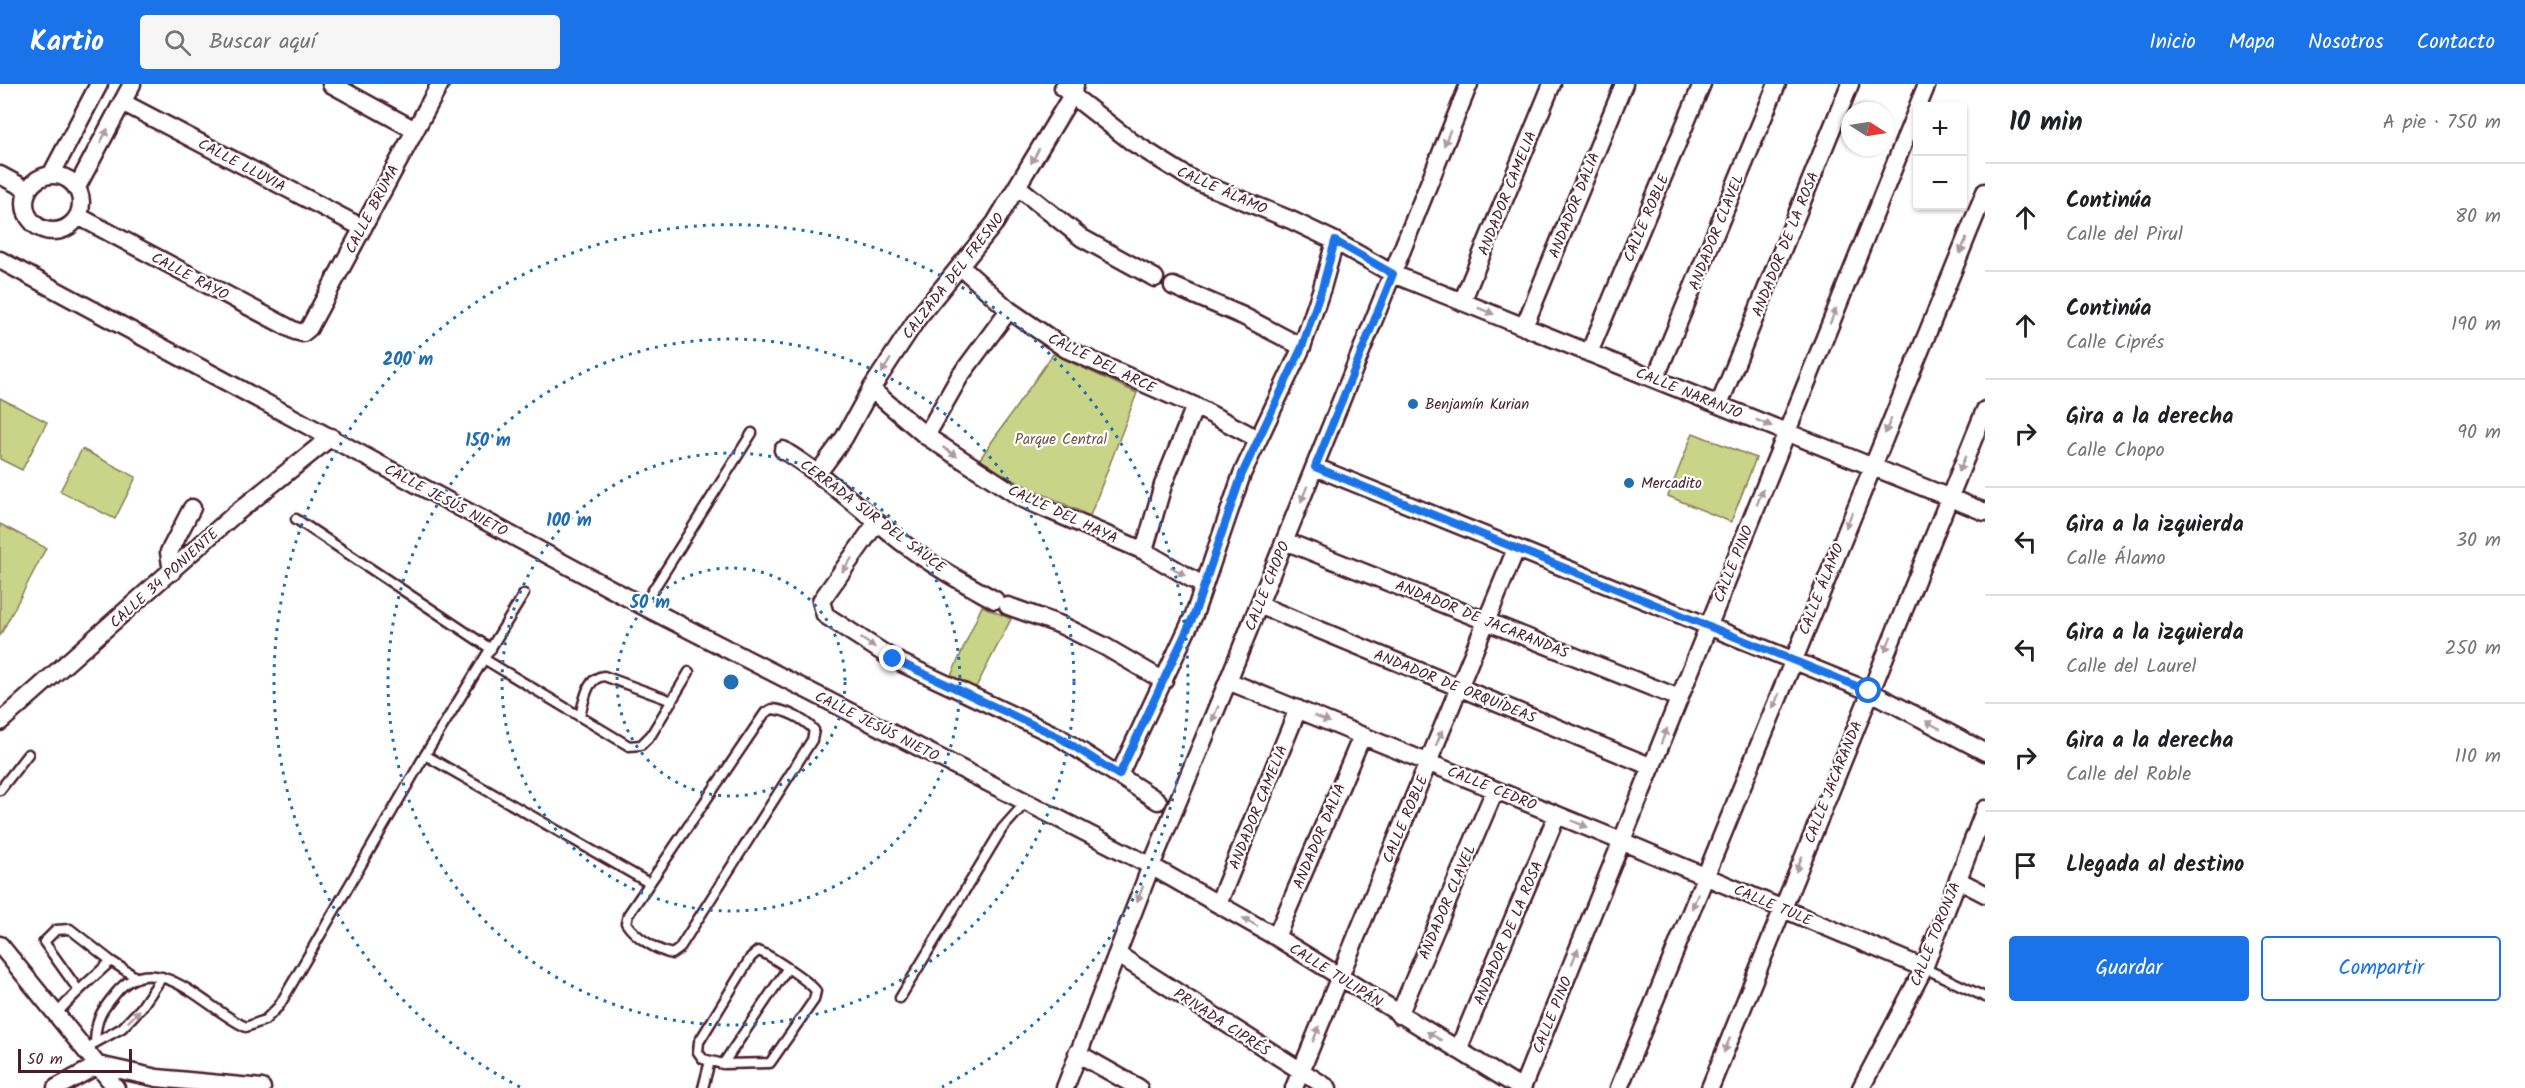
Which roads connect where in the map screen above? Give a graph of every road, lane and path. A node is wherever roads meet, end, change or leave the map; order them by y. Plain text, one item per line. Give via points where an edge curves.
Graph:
1 (132, 84) edge
2 (331, 84) edge
3 (440, 84) edge
4 (1469, 84) edge
5 (1552, 84) edge
6 (1624, 84) edge
7 (1702, 84) edge
8 (1777, 84) edge
9 (1850, 84) edge
10 (1927, 84) edge
11 (94, 86) edge
12 (1067, 91) edge
13 (122, 102) junction
14 (1920, 102) edge
15 (1913, 119) edge
16 (415, 130) junction
17 (0, 175) edge
18 (51, 175) junction
19 (77, 188) junction
20 (1018, 188) junction
21 (28, 190) junction
22 (1985, 192) edge
23 (78, 216) junction
24 (363, 228) junction
25 (1335, 241) junction
26 (0, 260) edge
27 (960, 266) junction
28 (1393, 274) junction
29 (1155, 278) dead end
30 (1173, 286) dead end
31 (1462, 302) junction
32 (1009, 310) junction
33 (1524, 327) junction
34 (303, 333) joint
35 (1302, 347) junction
36 (1589, 353) junction
37 (1655, 379) junction
38 (872, 389) junction
39 (1719, 405) junction
40 (1195, 406) junction
41 (1985, 410) edge
42 (1786, 432) junction
43 (752, 433) dead end
44 (926, 436) junction
45 (331, 437) junction
46 (1258, 439) junction
47 (783, 450) dead end
48 (1871, 466) junction
49 (1315, 467) junction
50 (818, 473) junction
51 (1948, 497) junction
52 (192, 508) dead end
53 (1985, 512) edge
54 (296, 519) dead end
55 (877, 522) junction
56 (1285, 541) junction
57 (1516, 549) junction
58 (1144, 551) junction
59 (172, 572) junction
60 (1204, 586) junction
61 (524, 594) dead end
62 (1259, 605) junction
63 (643, 606) junction
64 (1487, 621) junction
65 (1708, 627) junction
66 (491, 649) junction
67 (484, 659) junction
68 (1792, 661) junction
69 (689, 672) dead end
70 (1164, 681) junction
71 (1228, 681) junction
72 (1460, 687) junction
73 (1869, 691) junction
74 (1679, 698) junction
75 (672, 701) junction
76 (1298, 710) junction
77 (580, 715) junction
78 (0, 722) edge
79 (1362, 736) junction
80 (1985, 752) edge
81 (28, 754) dead end
82 (425, 755) junction
83 (1429, 763) junction
84 (1652, 767) junction
85 (1119, 775) junction
86 (0, 790) edge
87 (1495, 790) junction
88 (1158, 801) dead end
89 (1026, 802) junction
90 (1985, 809) edge
91 (1557, 815) junction
92 (1621, 841) junction
93 (1151, 866) junction
94 (1705, 876) junction
95 (1958, 880) junction
96 (649, 883) junction
97 (1985, 894) edge
98 (1218, 904) junction
99 (1781, 909) junction
100 (1276, 937) junction
101 (0, 945) edge
102 (1117, 954) junction
103 (111, 961) junction
104 (787, 969) junction
105 (1924, 969) junction
106 (162, 977) junction
107 (137, 978) junction
108 (1339, 978) junction
109 (79, 991) junction
110 (900, 998) dead end
111 (1985, 998) edge
112 (56, 1015) junction
113 (1399, 1015) junction
114 (90, 1046) junction
115 (1458, 1050) junction
116 (1077, 1053) junction
117 (710, 1061) junction
118 (723, 1064) junction
119 (98, 1065) junction
120 (1297, 1080) edge
121 (56, 1088) edge
122 (116, 1088) edge
123 (262, 1088) edge
124 (703, 1088) edge
125 (1065, 1088) edge
126 (1139, 1088) edge
127 (1328, 1088) edge
128 (1521, 1088) edge
129 (1618, 1088) edge
130 (1710, 1088) edge
131 (1861, 1088) edge

1 - 13 street
2 - 16 street
3 - 16 street, CALLE BRUMA
4 -> 28 street, CALLE CHOPO
5 - 31 street, ANDADOR CAMELIA
6 - 33 street, ANDADOR DALIA
7 - 36 street, CALLE ROBLE
8 - 37 street, ANDADOR CLAVEL
9 - 39 street, ANDADOR DE LA ROSA
10 - 14 street, CALLE PINO
11 - 18 street
12 -> 20 street, CALZADA DEL FRESNO
12 - 25 street, CALLE ÁLAMO via 1132,142 1193,180
19 -> 13 street
13 - 24 street, CALLE LLUVIA
42 -> 15 street, CALLE PINO
16 - 24 street, CALLE BRUMA
17 - 21 street
18 - 19 street via 65,178
18 - 21 street via 38,179
19 - 23 street via 81,204
20 - 27 street, CALZADA DEL FRESNO
20 - 29 street via 1082,238
21 - 23 street via 25,208 34,224 42,229 60,231
22 -> 48 street, CALLE ÁLAMO
23 - 34 street, CALLE RAYO
24 - 34 street, CALLE BRUMA
25 - 28 street, CALLE ÁLAMO
25 - 35 street
26 - 45 street, CALLE JESÚS NIETO
27 - 32 street, CALLE DEL ARCE
27 -> 38 street, CALZADA DEL FRESNO via 917,319
28 - 31 street, CALLE NARANJO
28 - 49 street, CALLE CHOPO
30 - 35 street
31 -> 33 street, CALLE NARANJO
32 - 40 street, CALLE DEL ARCE via 1066,349
32 - 44 street via 960,376
33 - 36 street, CALLE NARANJO
35 - 46 street
36 - 37 street, CALLE NARANJO
37 - 39 street, CALLE NARANJO
38 - 44 street, CALLE DEL HAYA
38 - 50 street, CALZADA DEL FRESNO
39 -> 42 street, CALLE NARANJO
40 - 46 street, CALLE DEL ARCE
40 - 58 street via 1163,485
41 -> 51 street, CALLE JACARANDA
42 - 48 street, CALLE NARANJO
65 -> 42 street, CALLE PINO
43 - 63 lane
44 -> 58 street, CALLE DEL HAYA via 1023,499
45 - 59 street, CALLE 34 PONIENTE via 235,514
45 - 63 street, CALLE JESÚS NIETO
46 - 60 street via 1226,514
47 - 50 street, CERRADA SUR DEL SAUCE
48 - 51 street, CALLE NARANJO
48 -> 68 street, CALLE ÁLAMO
49 -> 56 street, CALLE CHOPO
49 - 57 street
50 - 55 street, CERRADA SUR DEL SAUCE
51 - 53 street, CALLE NARANJO
51 -> 73 street, CALLE JACARANDA
52 - 59 street via 170,552
54 - 66 lane
55 - 70 street, CERRADA SUR DEL SAUCE via 945,572 1002,603 1072,630
55 -> 85 street via 821,601 825,615 893,659 1059,737
56 - 62 street, CALLE CHOPO
56 - 64 street, ANDADOR DE JACARANDAS
57 - 64 street, CALLE ROBLE
57 - 65 street
58 -> 60 street, CALLE DEL HAYA
59 - 78 street, CALLE 34 PONIENTE
60 - 70 street
61 - 66 lane
62 - 71 street, CALLE CHOPO
62 - 72 street, ANDADOR DE ORQUÍDEAS
63 - 89 street, CALLE JESÚS NIETO
64 - 72 street, CALLE ROBLE
64 - 74 street, ANDADOR DE JACARANDAS
65 - 68 street
65 - 74 street, CALLE PINO
66 - 67 lane
67 - 77 lane
67 - 82 lane
68 - 73 street
68 -> 94 street, CALLE ÁLAMO
69 - 75 lane
70 - 85 street
71 - 76 street, CALLE CEDRO
71 -> 93 street, CALLE CHOPO
83 -> 72 street, CALLE ROBLE
72 - 84 street, ANDADOR DE ORQUÍDEAS
80 -> 73 street
73 -> 99 street, CALLE JACARANDA
84 -> 74 street, CALLE PINO
75 - 77 lane via 604,676 596,677 590,682
75 - 77 lane via 641,745 629,746
76 -> 79 street, CALLE CEDRO
76 - 98 street, ANDADOR CAMELIA
79 - 83 street, CALLE CEDRO
79 - 100 street, ANDADOR DALIA
81 - 86 lane
82 - 96 lane
82 - 106 lane via 279,1006 265,1020 246,1027
83 - 87 street, CALLE CEDRO
83 - 108 street, CALLE ROBLE
84 - 92 street, CALLE PINO
85 - 88 street
87 - 91 street, CALLE CEDRO
87 - 113 street, ANDADOR CLAVEL
89 - 93 street, CALLE JESÚS NIETO
89 - 110 lane via 1002,829
90 - 95 street, CALLE TORONJA
91 -> 92 street, CALLE CEDRO
91 - 115 street, ANDADOR DE LA ROSA
92 - 94 street, CALLE TULE
128 -> 92 street, CALLE PINO
93 - 98 street, CALLE TULIPÁN
93 -> 102 street, CALLE CHOPO
94 - 99 street, CALLE TULE
94 -> 129 street, CALLE ÁLAMO
95 - 97 street
95 - 105 street, CALLE TORONJA
96 - 96 lane via 626,923 631,931 672,954 679,949 812,740 814,730 808,723 780,710 765,713
100 -> 98 street, CALLE TULIPÁN
99 - 105 street, CALLE TULE
99 -> 130 street, CALLE JACARANDA
100 - 108 street, CALLE TULIPÁN
101 - 112 street
102 - 116 street, CALLE CHOPO
102 - 120 street, PRIVADA CIPRÉS
103 - 107 lane
103 - 109 lane
103 - 109 lane via 70,929 56,930 44,942
104 - 117 lane via 767,953 758,951 751,957 699,1042 698,1052
104 - 118 lane
104 - 118 lane via 811,984 816,991 814,1000 774,1059 765,1064
105 - 111 lane
105 - 131 street, CALLE TORONJA
106 - 107 lane
114 -> 106 lane via 122,1028
107 - 114 lane via 120,987 100,1012
108 - 113 street, CALLE TULIPÁN
120 -> 108 street, CALLE ROBLE
109 - 112 lane
112 - 114 street
115 -> 113 street, CALLE TULIPÁN
114 - 119 street
115 - 128 street, CALLE TULIPÁN
116 - 125 street, CALLE CHOPO
116 - 126 street
117 - 118 lane
117 - 124 lane
119 - 121 street
119 - 122 street
119 - 123 street via 157,1078
120 - 127 street, PRIVADA CIPRÉS

